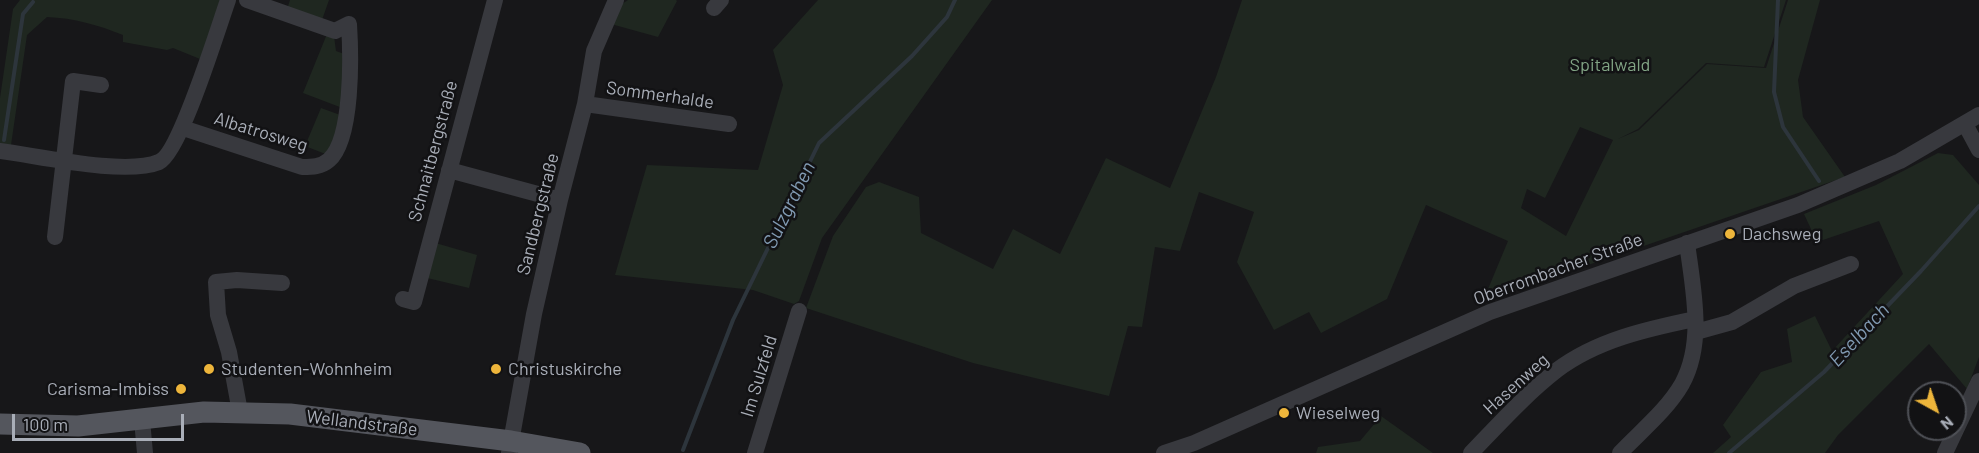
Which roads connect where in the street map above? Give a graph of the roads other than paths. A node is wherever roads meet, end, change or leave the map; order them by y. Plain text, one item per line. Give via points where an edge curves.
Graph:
1 (228, 0) edge
2 (247, 0) edge
3 (495, 0) edge
4 (616, 0) edge
5 (101, 85) dead end
6 (585, 104) junction
7 (1972, 119) edge
8 (729, 124) dead end
9 (183, 128) junction
10 (1979, 150) edge
11 (0, 151) edge
12 (63, 159) junction
13 (448, 171) junction
14 (560, 200) junction
15 (55, 237) dead end
16 (1687, 243) junction
17 (1851, 264) dead end
18 (282, 283) dead end
19 (404, 299) dead end
20 (799, 311) dead end
21 (1695, 326) junction
22 (1979, 381) edge
23 (240, 412) junction
24 (142, 420) junction
25 (0, 424) edge
26 (510, 447) edge
27 (145, 453) edge
28 (580, 453) edge
29 (755, 453) edge
30 (1164, 453) edge
31 (1471, 453) edge
32 (1620, 453) edge
33 (1945, 453) edge

1 - 9 street, Albatrosweg
2 - 9 street, Albatrosweg via 335,31 350,24 347,113 335,149 329,160 316,167 303,167
3 - 13 street, Schnaitbergstraße
4 - 6 street, Sandbergstraße via 598,38
5 - 12 street via 73,81
6 - 8 street, Sommerhalde
6 - 14 street, Sandbergstraße
7 - 10 street
7 - 16 street, Oberrombacher Straße via 1900,161 1808,201
9 - 12 street, Albatrosweg via 173,148 153,164 124,168
11 - 12 street, Albatrosweg
12 - 15 street
13 - 14 street
13 - 19 street, Schnaitbergstraße via 414,302
14 - 26 street, Sandbergstraße
16 - 21 street
16 - 30 street, Oberrombacher Straße via 1490,312 1194,444
17 - 21 street, Hasenweg via 1794,286 1732,322
18 - 23 street via 216,282 218,315
20 - 29 street, Im Sulzfeld
21 - 31 street, Hasenweg via 1618,338 1567,364
21 - 32 street via 1692,357 1682,384
22 - 33 street
23 - 24 main road, Wellandstraße
23 - 26 main road, Wellandstraße via 290,414
24 - 25 main road, Wellandstraße via 78,426
24 - 27 street
26 - 28 main road, Wellandstraße

